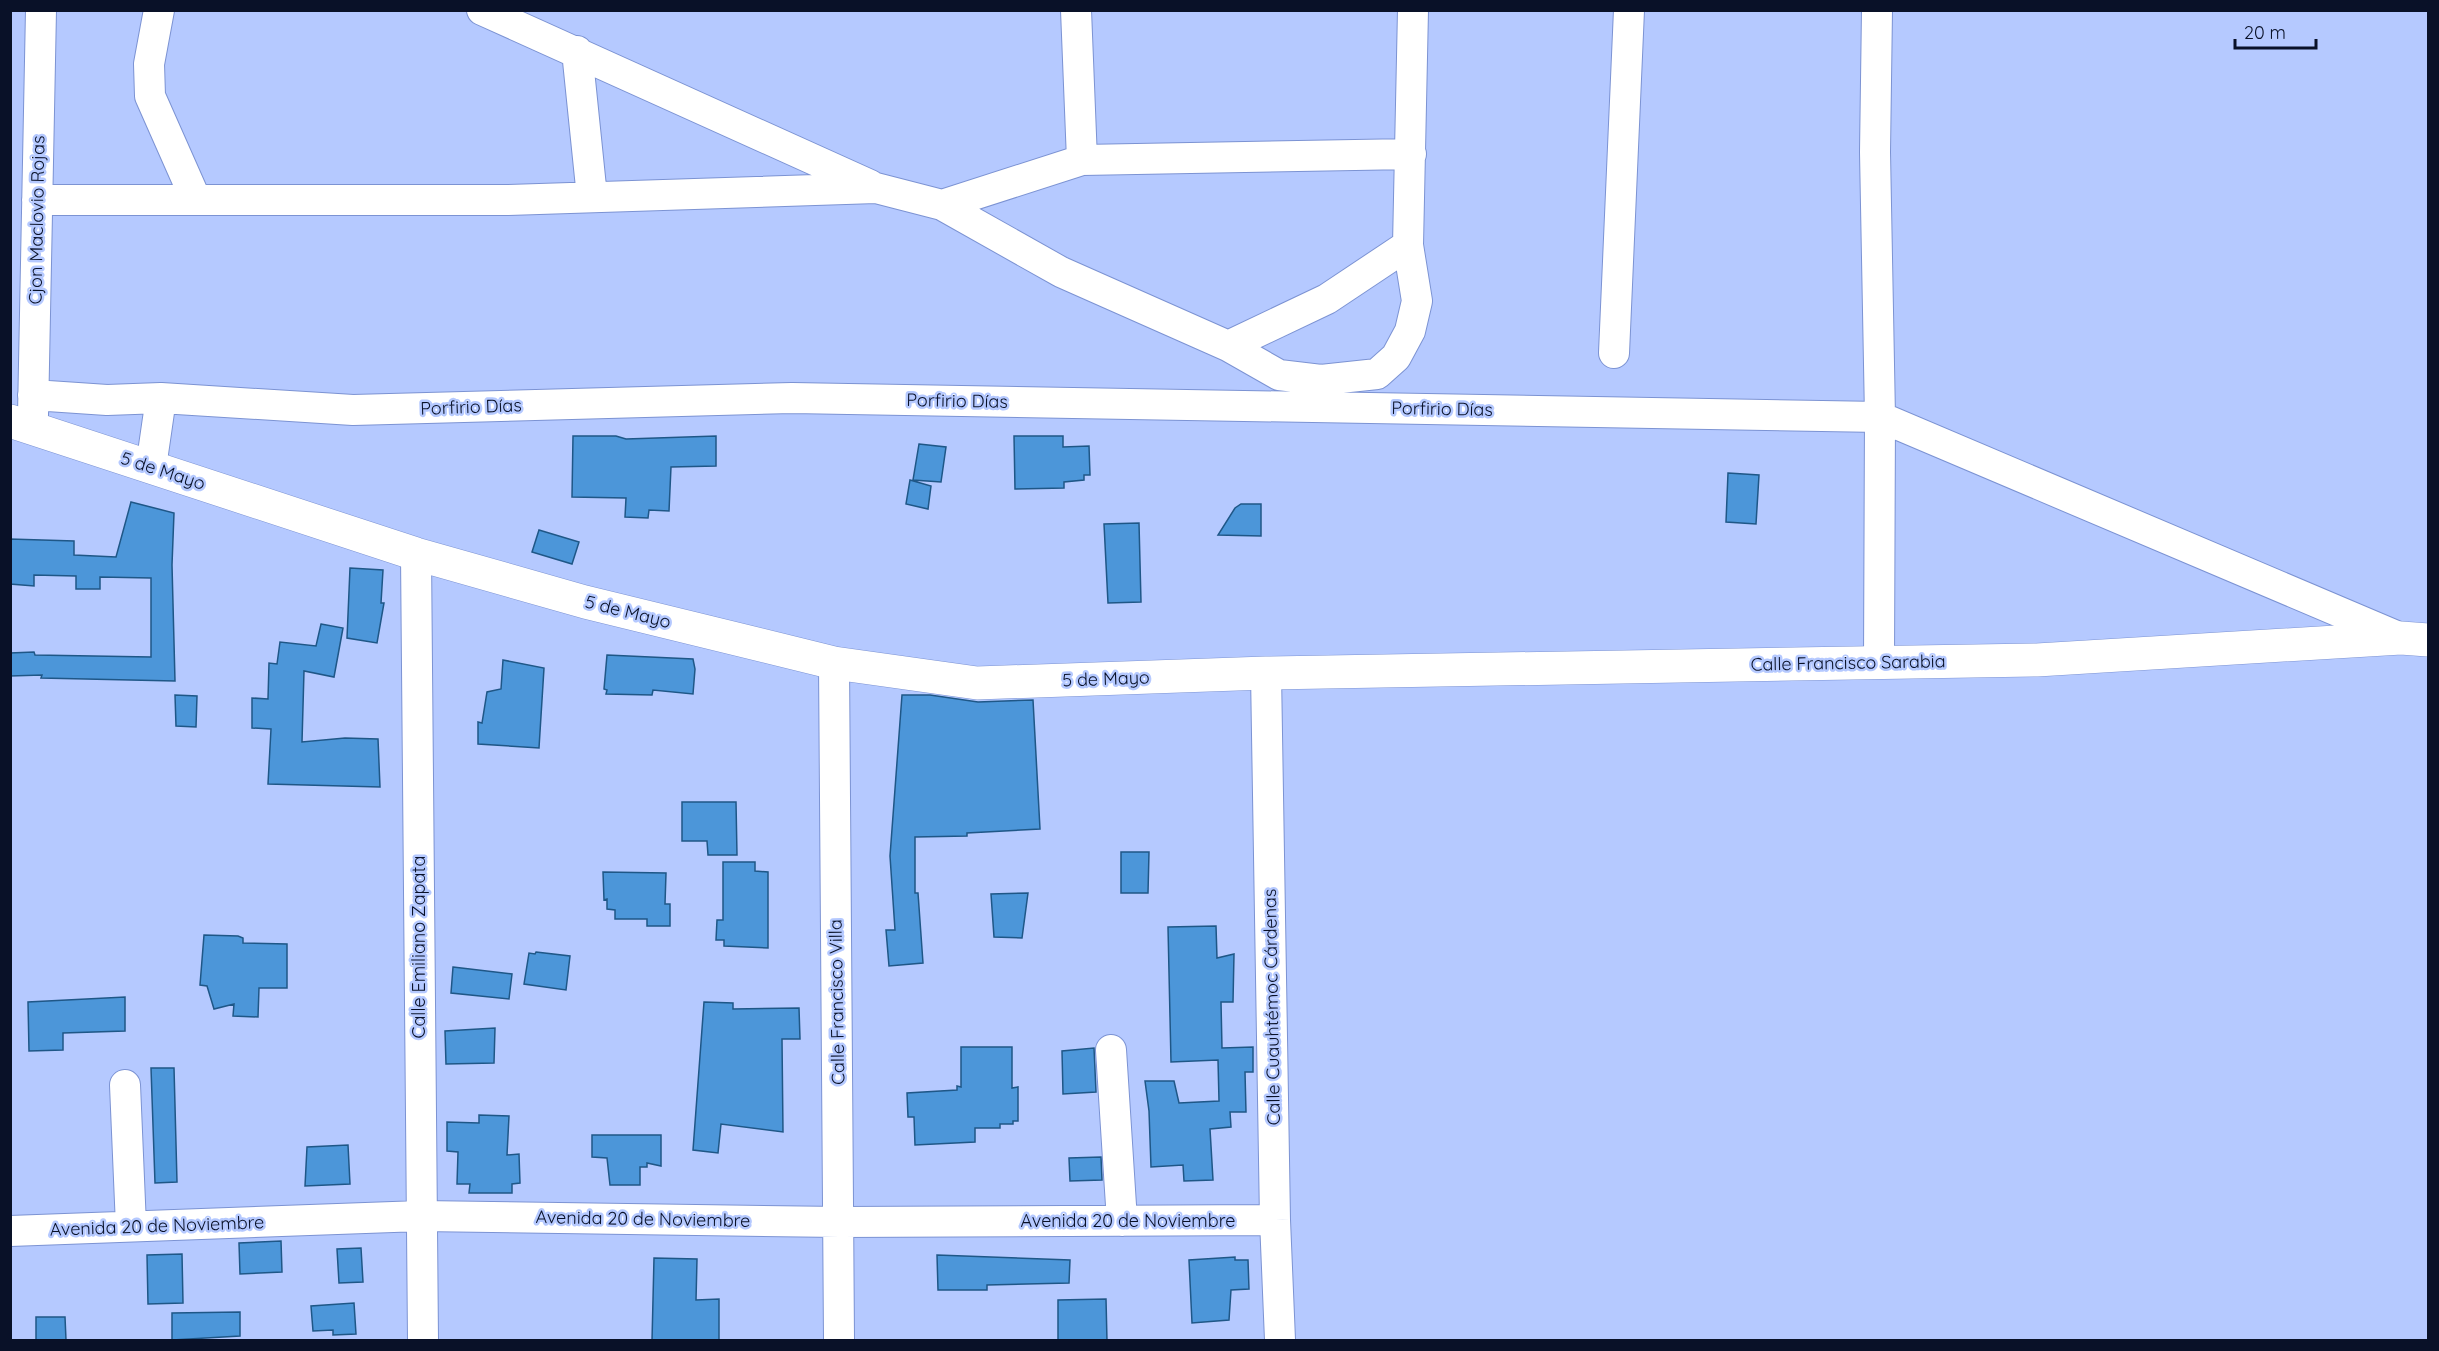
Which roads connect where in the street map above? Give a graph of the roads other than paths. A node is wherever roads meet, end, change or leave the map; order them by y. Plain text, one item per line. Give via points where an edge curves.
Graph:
1 (41, 10) edge
2 (159, 10) edge
3 (482, 10) edge
4 (1076, 10) edge
5 (1413, 10) edge
6 (1629, 10) edge
7 (1877, 10) edge
8 (577, 51) junction
9 (1411, 154) junction
10 (1082, 160) junction
11 (876, 188) junction
12 (592, 197) junction
13 (37, 200) junction
14 (196, 200) junction
15 (942, 205) junction
16 (1408, 245) junction
17 (1228, 346) junction
18 (1614, 353) dead end
19 (33, 395) junction
20 (161, 398) junction
21 (1880, 417) junction
22 (21, 425) edge
23 (151, 467) junction
24 (416, 554) junction
25 (2415, 639) edge
26 (1879, 662) junction
27 (834, 663) junction
28 (1266, 673) junction
29 (1111, 1050) dead end
30 (124, 1085) dead end
31 (421, 1216) junction
32 (1275, 1220) junction
33 (1122, 1221) junction
34 (840, 1222) junction
35 (131, 1226) junction
36 (10, 1231) edge
37 (423, 1341) edge
38 (839, 1341) edge
39 (1280, 1341) edge

1 - 13 street, Cjon Maclovio Rojas
2 - 14 street via 149,64 150,96
3 - 8 street
4 - 10 street
5 - 9 street
6 - 18 street
7 - 21 street via 1875,152
8 - 11 street
8 - 12 street
9 - 10 street
9 - 16 street
10 - 15 street
11 - 12 street
11 - 15 street
12 - 14 street
13 - 14 street
13 - 19 street, Cjon Maclovio Rojas
15 - 17 street via 1061,272
16 - 17 street via 1327,299
16 - 17 street via 1417,301 1415,311 1410,331 1396,357 1377,374 1321,380 1279,375
19 - 20 street, Porfirio Días via 107,400
19 - 22 street, Cjon Maclovio Rojas
20 - 21 street, Porfirio Días via 353,410 792,399
20 - 23 street
21 - 25 street
21 - 26 street
22 - 23 street, 5 de Mayo
23 - 24 street, 5 de Mayo
24 - 27 street, 5 de Mayo via 585,602
24 - 31 street, Calle Emiliano Zapata
25 - 26 street, Calle Francisco Sarabia via 2037,660
26 - 28 street, Calle Francisco Sarabia
27 - 28 street, 5 de Mayo via 977,683
27 - 34 street, Calle Francisco Villa
28 - 32 street, Calle Cuauhtémoc Cárdenas
29 - 33 street
30 - 35 street
31 - 34 street, Avenida 20 de Noviembre
31 - 35 street, Avenida 20 de Noviembre
31 - 37 street, Calle Emiliano Zapata
32 - 33 street, Avenida 20 de Noviembre
32 - 39 street, Calle Cuauhtémoc Cárdenas
33 - 34 street, Avenida 20 de Noviembre
34 - 38 street, Calle Francisco Villa
35 - 36 street, Avenida 20 de Noviembre

